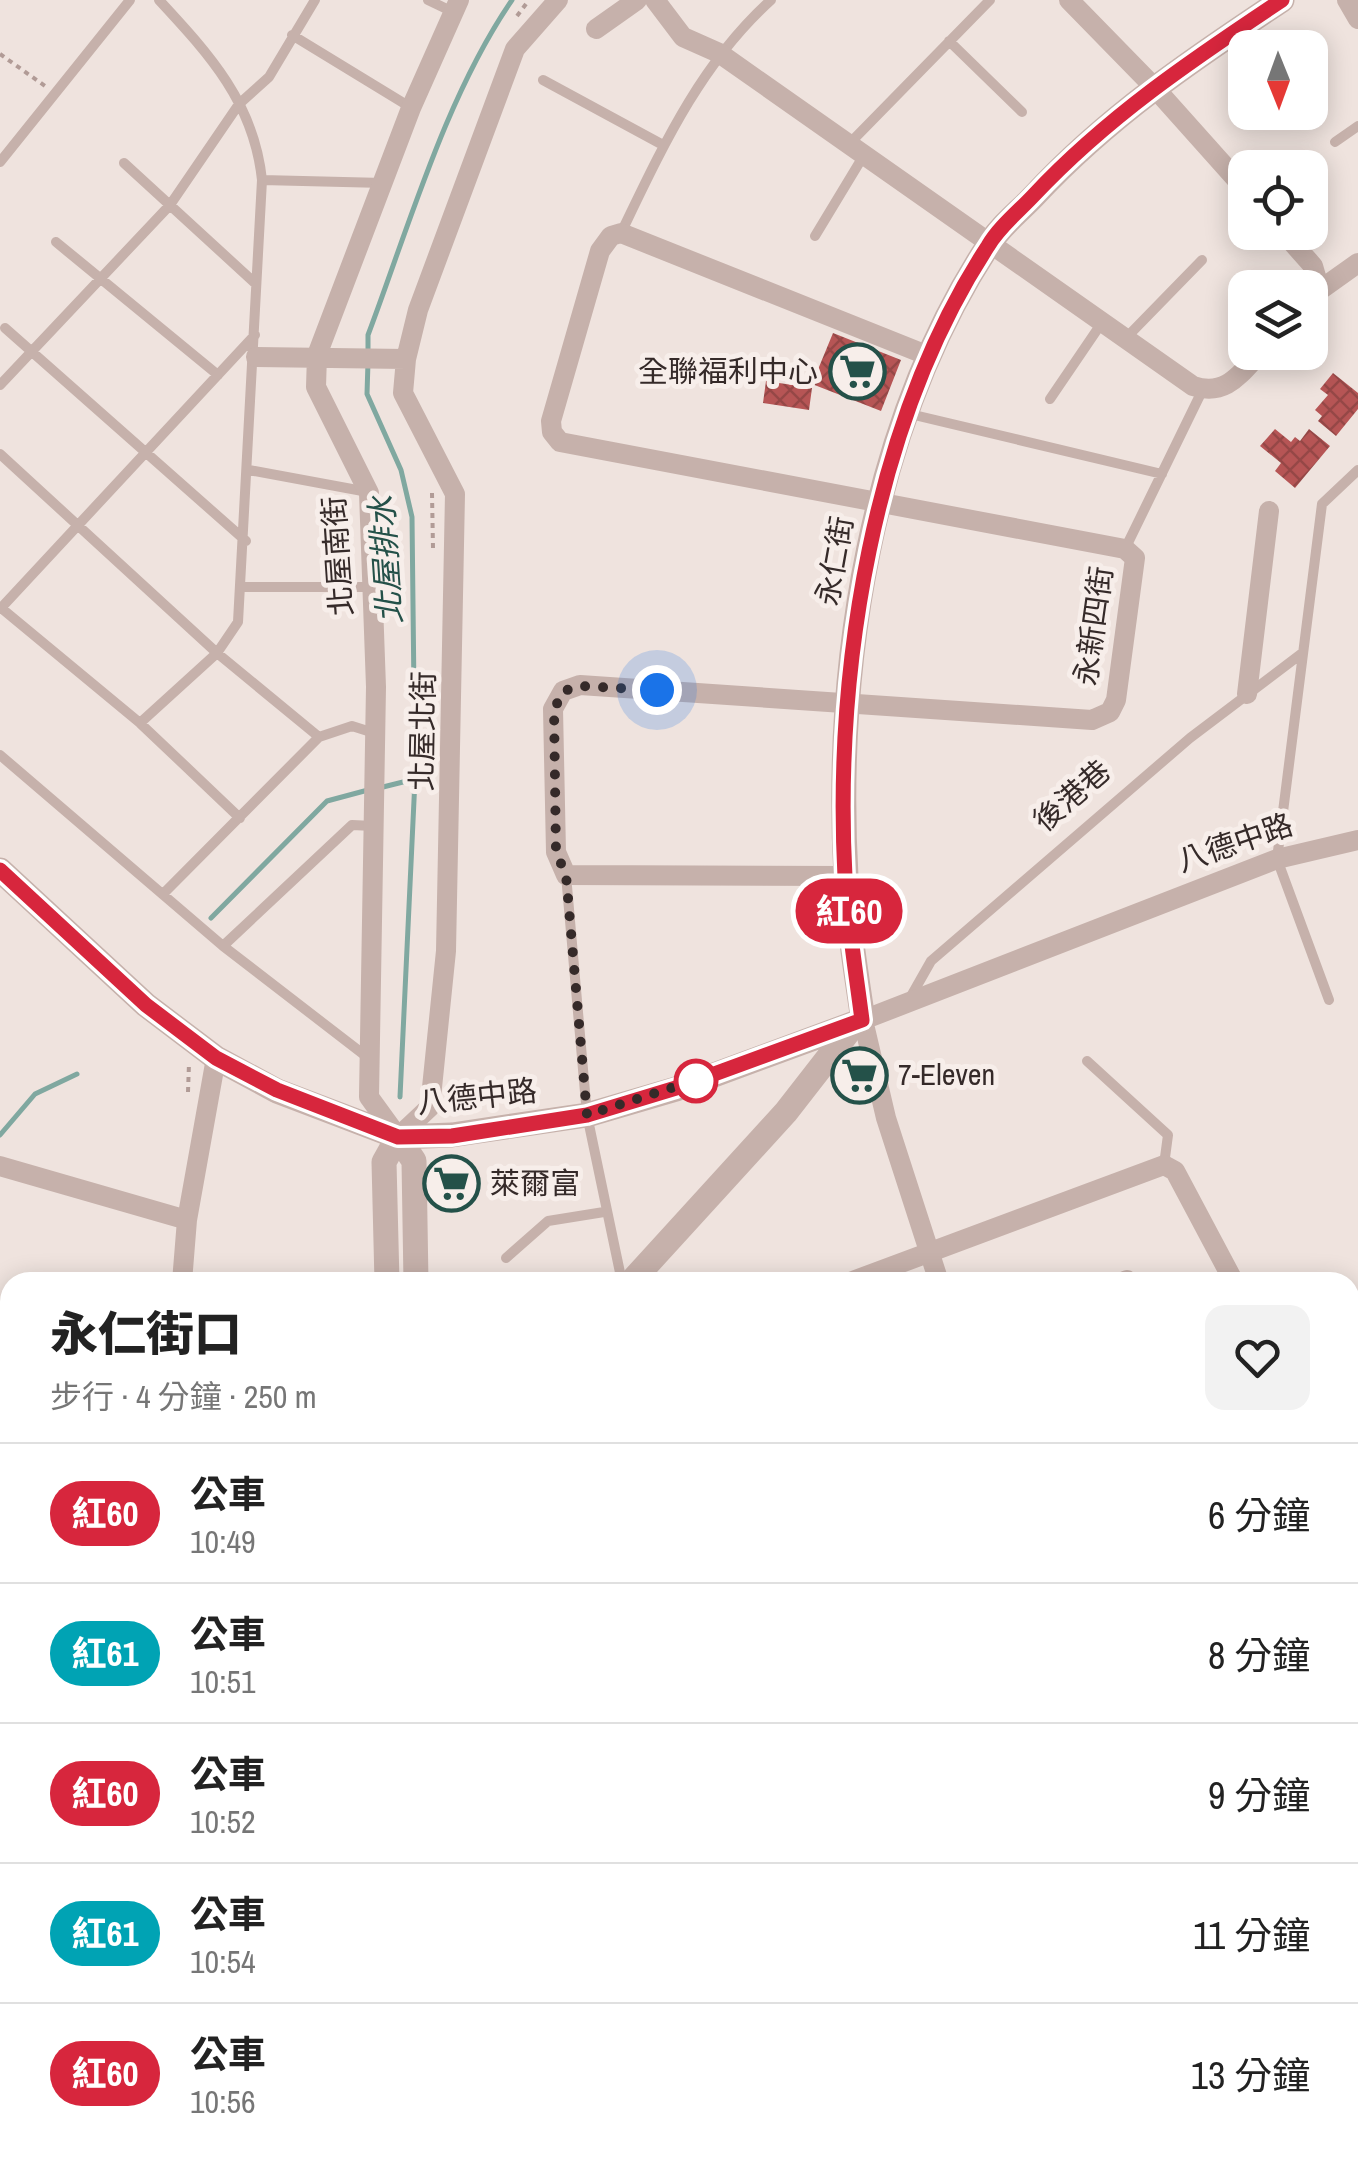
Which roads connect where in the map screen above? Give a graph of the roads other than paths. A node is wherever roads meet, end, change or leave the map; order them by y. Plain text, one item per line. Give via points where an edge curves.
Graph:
1 (130, 0) edge
2 (159, 0) edge
3 (315, 0) edge
4 (428, 0) edge
5 (558, 0) edge
6 (636, 0) edge
7 (655, 0) edge
8 (770, 0) edge
9 (990, 0) edge
10 (1068, 0) edge
11 (1282, 0) edge
12 (1346, 0) edge
13 (455, 6) edge
14 (1358, 18) edge
15 (596, 30) dead end
16 (292, 35) junction
17 (949, 42) junction
18 (718, 53) junction
19 (543, 80) dead end
20 (1154, 86) junction
21 (239, 104) junction
22 (411, 108) junction
23 (1022, 112) dead end
24 (1358, 126) edge
25 (1335, 142) dead end
26 (663, 145) junction
27 (857, 149) junction
28 (0, 162) edge
29 (124, 163) dead end
30 (1228, 170) edge
31 (262, 180) junction
32 (384, 184) junction
33 (170, 205) junction
34 (621, 233) junction
35 (815, 236) dead end
36 (56, 242) dead end
37 (989, 243) junction
38 (1299, 250) edge
39 (1202, 260) dead end
40 (1358, 263) edge
41 (1313, 270) edge
42 (99, 279) junction
43 (256, 284) junction
44 (1328, 287) edge
45 (1101, 324) junction
46 (5, 328) dead end
47 (256, 334) junction
48 (1124, 340) junction
49 (33, 350) junction
50 (327, 356) junction
51 (929, 356) junction
52 (256, 357) junction
53 (397, 358) junction
54 (1243, 370) edge
55 (218, 375) junction
56 (0, 385) edge
57 (1203, 389) junction
58 (1050, 399) dead end
59 (907, 413) junction
60 (147, 451) junction
61 (0, 454) edge
62 (249, 470) junction
63 (1358, 470) edge
64 (1162, 474) junction
65 (369, 492) junction
66 (878, 502) junction
67 (1269, 511) dead end
68 (78, 525) junction
69 (246, 540) junction
70 (1125, 550) junction
71 (243, 587) junction
72 (372, 587) junction
73 (0, 608) edge
74 (217, 653) junction
75 (1302, 654) junction
76 (1247, 694) junction
77 (848, 703) junction
78 (140, 723) junction
79 (376, 734) junction
80 (319, 737) junction
81 (0, 756) edge
82 (240, 818) junction
83 (374, 821) junction
84 (1358, 840) edge
85 (1278, 859) junction
86 (0, 870) edge
87 (566, 875) junction
88 (845, 876) junction
89 (164, 894) junction
90 (223, 946) junction
91 (1329, 1000) dead end
92 (905, 1006) junction
93 (859, 1021) junction
94 (368, 1057) junction
95 (216, 1058) junction
96 (1087, 1061) dead end
97 (587, 1115) junction
98 (398, 1137) junction
99 (1164, 1165) junction
100 (0, 1166) edge
101 (604, 1212) junction
102 (187, 1220) junction
103 (927, 1255) junction
104 (506, 1258) dead end
105 (183, 1272) edge
106 (387, 1272) edge
107 (416, 1272) edge
108 (619, 1272) edge
109 (640, 1272) edge
110 (879, 1272) edge
111 (934, 1272) edge
112 (1229, 1272) edge

1 - 28 lane
2 - 21 lane via 213,58
3 - 16 lane
4 - 13 lane
5 - 53 street, 北屋北街 via 514,49
6 - 15 street
7 - 18 street via 683,37
8 - 18 lane
9 - 17 lane
10 - 20 street
11 - 20 street, 永仁街
12 - 14 street
13 - 22 street
16 - 21 lane via 269,78
16 - 22 lane
17 - 23 lane
17 - 27 lane
18 - 26 lane
18 - 27 street
19 - 26 lane
20 - 30 street
20 - 37 street, 永仁街 via 1070,157
21 - 31 lane via 257,137
21 - 33 lane
22 - 32 street
24 - 25 lane
26 - 34 lane
27 - 35 lane
27 - 37 street
29 - 33 lane
31 - 32 lane
31 - 43 lane
32 - 50 street
33 - 42 lane
33 - 43 lane
34 - 51 street
34 - 66 street, 永新四街 via 600,251 594,270 552,421 560,442
36 - 42 lane
37 - 45 street
37 - 51 street, 永仁街
38 - 41 street
39 - 48 lane
40 - 44 street
42 - 49 lane
42 - 55 lane
43 - 47 lane
45 - 48 street
45 - 58 lane
46 - 49 lane
47 - 52 lane
47 - 55 lane
48 - 57 street
49 - 56 lane
49 - 60 lane
50 - 52 street
50 - 53 street
50 - 65 street, 北屋南街 via 316,387
51 - 59 street, 永仁街
52 - 62 lane
53 - 98 street, 北屋北街 via 403,393 456,494 446,951 430,1107
54 - 57 street via 1227,386
55 - 60 lane
57 - 64 lane
59 - 64 lane
59 - 66 street, 永仁街
60 - 68 lane
60 - 69 lane
61 - 68 lane
62 - 65 lane
62 - 69 lane
63 - 75 lane via 1322,504
64 - 70 lane
65 - 72 street, 北屋南街
66 - 70 street, 永新四街
66 - 77 street, 永仁街
67 - 76 street
68 - 73 lane
68 - 74 lane
69 - 71 lane
70 - 77 street, 永新四街 via 1135,558 1136,574 1110,712 1092,720
71 - 72 lane
71 - 74 lane via 238,622
72 - 79 street, 北屋南街
73 - 78 lane
74 - 78 lane
74 - 80 lane
75 - 76 lane, 後港巷
75 - 85 lane
76 - 92 lane, 後港巷 via 931,961
77 - 87 street, 永新四街 via 580,686 564,691 554,709 556,852
77 - 88 street, 永仁街
78 - 82 lane
79 - 80 lane via 352,726
79 - 83 street, 北屋南街
80 - 82 lane
81 - 89 lane
82 - 89 lane
83 - 90 lane via 352,825
83 - 94 street, 北屋南街
84 - 85 street, 八德中路
85 - 91 lane
85 - 92 street, 八德中路
86 - 95 street, 八德中路 via 146,1005
87 - 88 street
87 - 97 lane
88 - 93 street, 永仁街
89 - 90 lane
90 - 94 lane
92 - 93 street, 八德中路
93 - 97 street, 八德中路
93 - 103 street, 永仁街
93 - 109 street
94 - 98 street, 北屋南街 via 372,1106
95 - 98 street, 八德中路 via 277,1090
95 - 102 street
96 - 99 lane via 1168,1136
97 - 98 street, 八德中路 via 452,1136
97 - 101 lane
98 - 106 street via 384,1162
98 - 107 street via 414,1160
99 - 103 street
99 - 112 street via 1175,1171
100 - 102 street
101 - 104 lane via 548,1221
101 - 108 lane
102 - 105 street
103 - 110 street
103 - 111 street, 永仁街

